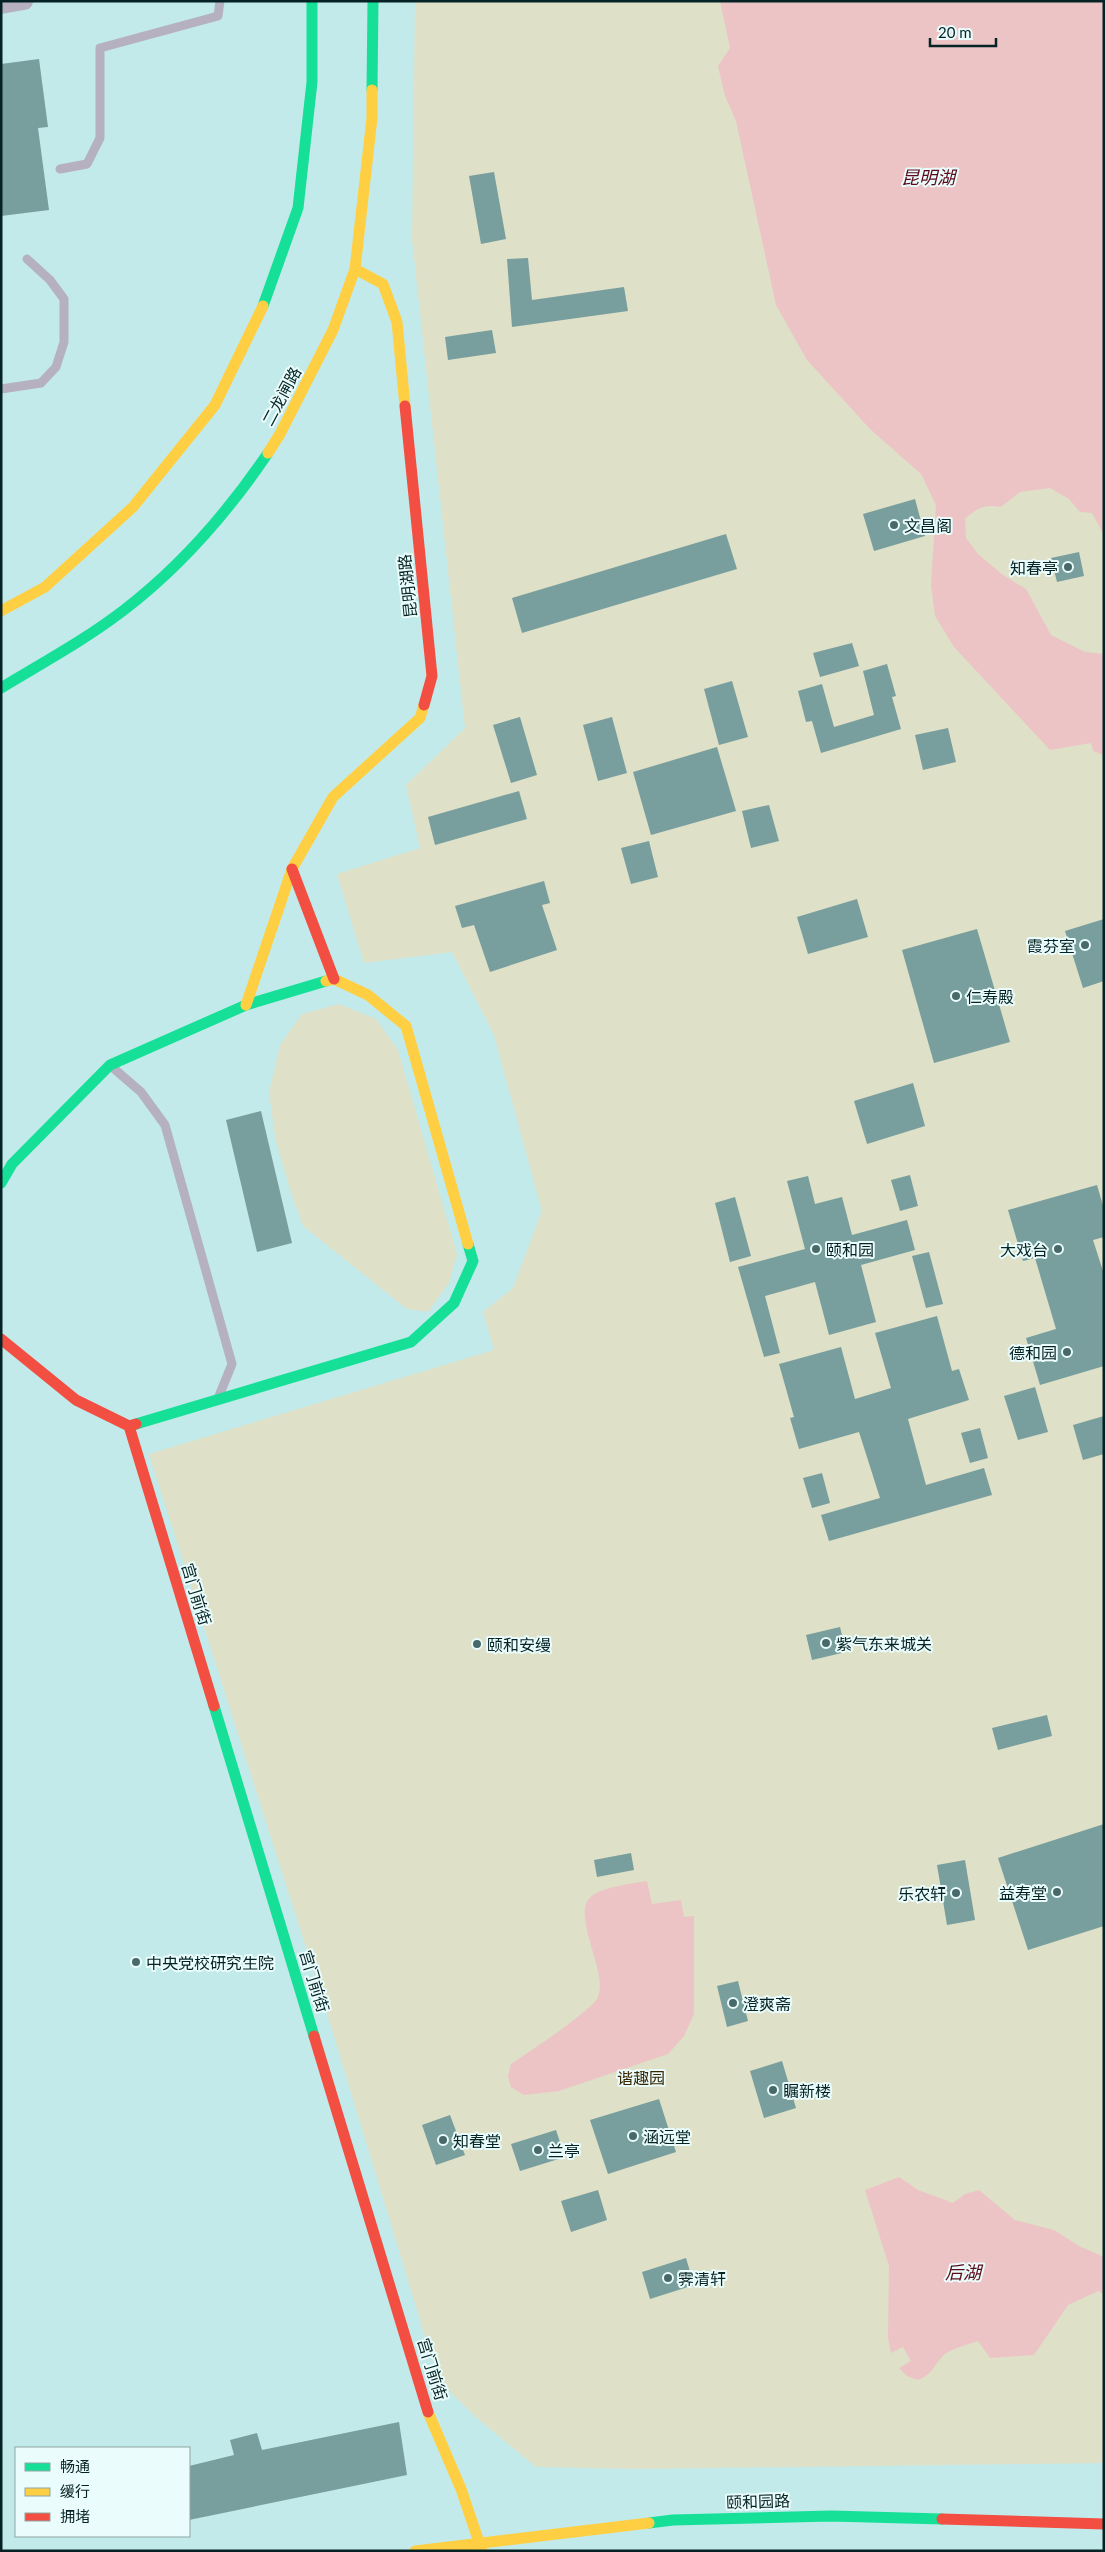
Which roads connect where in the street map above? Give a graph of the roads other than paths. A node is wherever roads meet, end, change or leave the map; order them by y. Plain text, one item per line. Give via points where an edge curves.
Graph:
1 (24, 1) edge
2 (220, 1) edge
3 (312, 1) edge
4 (373, 1) edge
5 (1, 5) edge
6 (60, 170) dead end
7 (27, 259) dead end
8 (354, 270) junction
9 (1, 388) edge
10 (1, 611) edge
11 (1, 688) edge
12 (292, 869) junction
13 (334, 979) junction
14 (246, 1005) junction
15 (110, 1065) junction
16 (1, 1183) edge
17 (1, 1339) edge
18 (218, 1398) junction
19 (129, 1426) junction
20 (1104, 2524) edge
21 (480, 2547) edge
22 (415, 2551) edge

1 - 5 street
2 - 6 lane via 218,16 100,48 100,138 87,164
3 - 10 street via 312,82 298,208 265,303 215,405 133,507 45,587
4 - 8 street, 二龙闸路 via 372,118
7 - 9 lane via 50,280 64,299 64,342 56,367 41,383
8 - 11 street, 二龙闸路 via 334,330 280,434 217,521 173,567 124,610
8 - 12 street, 昆明湖路 via 383,284 397,322 432,676 420,718 333,797
12 - 13 street
12 - 14 street, 昆明湖路
13 - 14 street
13 - 18 street via 368,995 406,1026 473,1261 454,1304 411,1342
14 - 15 street
15 - 16 street via 12,1164
15 - 18 lane via 141,1092 165,1125 232,1364
17 - 19 street via 76,1400
18 - 19 street
19 - 21 street, 宫门前街 via 429,2414 461,2489
20 - 21 street, 颐和园路 via 831,2516 673,2520
21 - 22 street, 颐和园路

